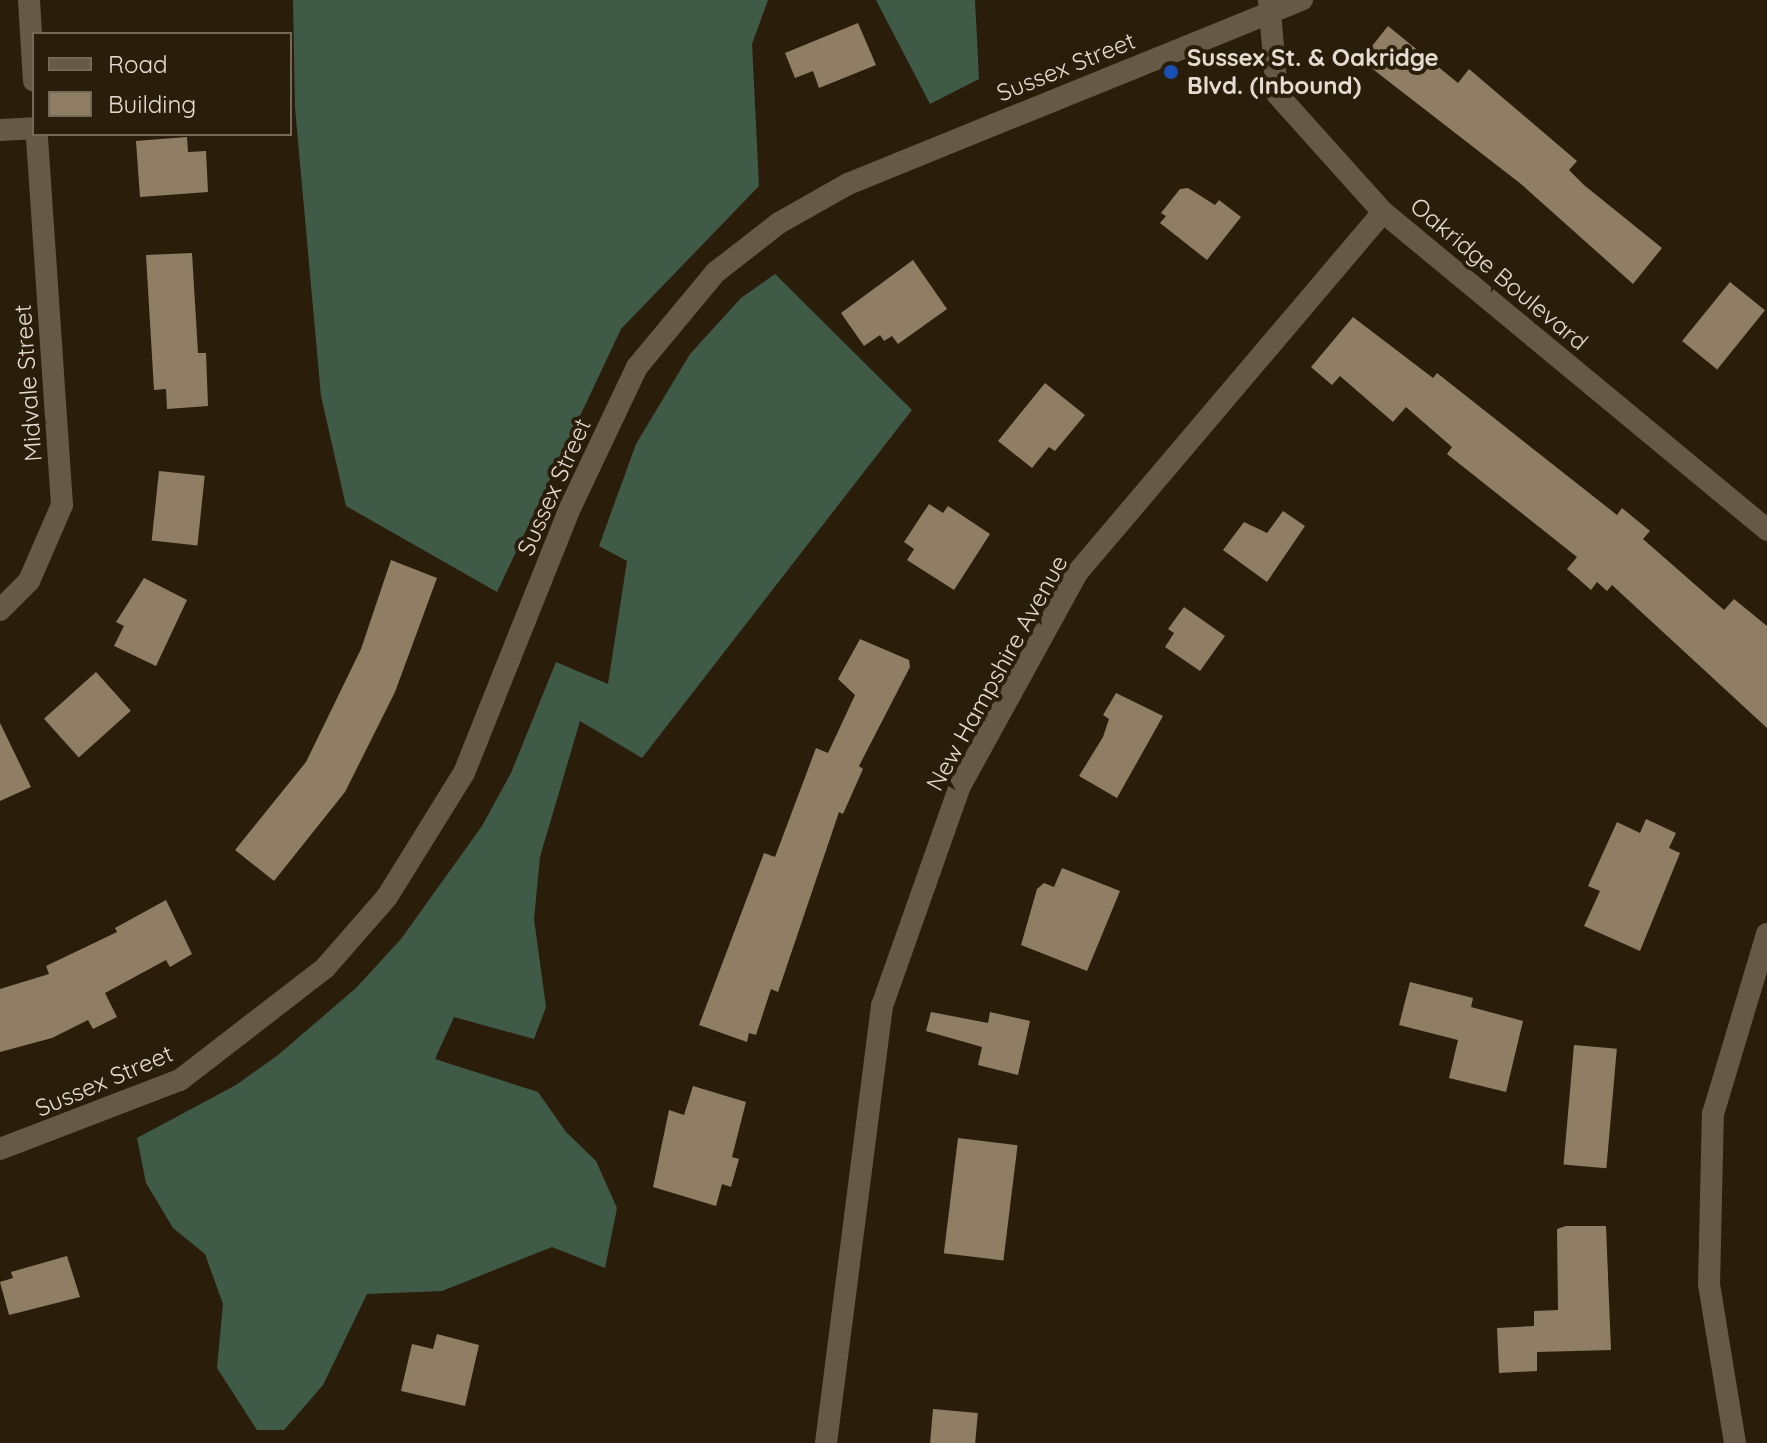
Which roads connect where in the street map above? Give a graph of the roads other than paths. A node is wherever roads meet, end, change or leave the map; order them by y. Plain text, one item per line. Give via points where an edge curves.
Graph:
1 (29, 0) edge
2 (1302, 0) edge
3 (1269, 6) edge
4 (32, 49) edge
5 (32, 128) edge
6 (0, 130) edge
7 (37, 136) edge
8 (1383, 212) junction
9 (1767, 530) edge
10 (0, 610) edge
11 (1767, 934) edge
12 (0, 1149) edge
13 (826, 1443) edge
14 (1735, 1443) edge

1 - 4 street
2 - 3 street, Sussex Street
3 - 8 street, Oakridge Boulevard via 1277,94
3 - 12 street, Sussex Street via 848,184 779,223 716,272 637,367 571,506 464,773 387,897 325,968 180,1080
5 - 6 street
7 - 10 street, Midvale Street via 62,505 29,581
8 - 9 street, Oakridge Boulevard
8 - 13 street, New Hampshire Avenue via 1077,573 960,786 882,1006
11 - 14 street via 1713,1114 1709,1285

